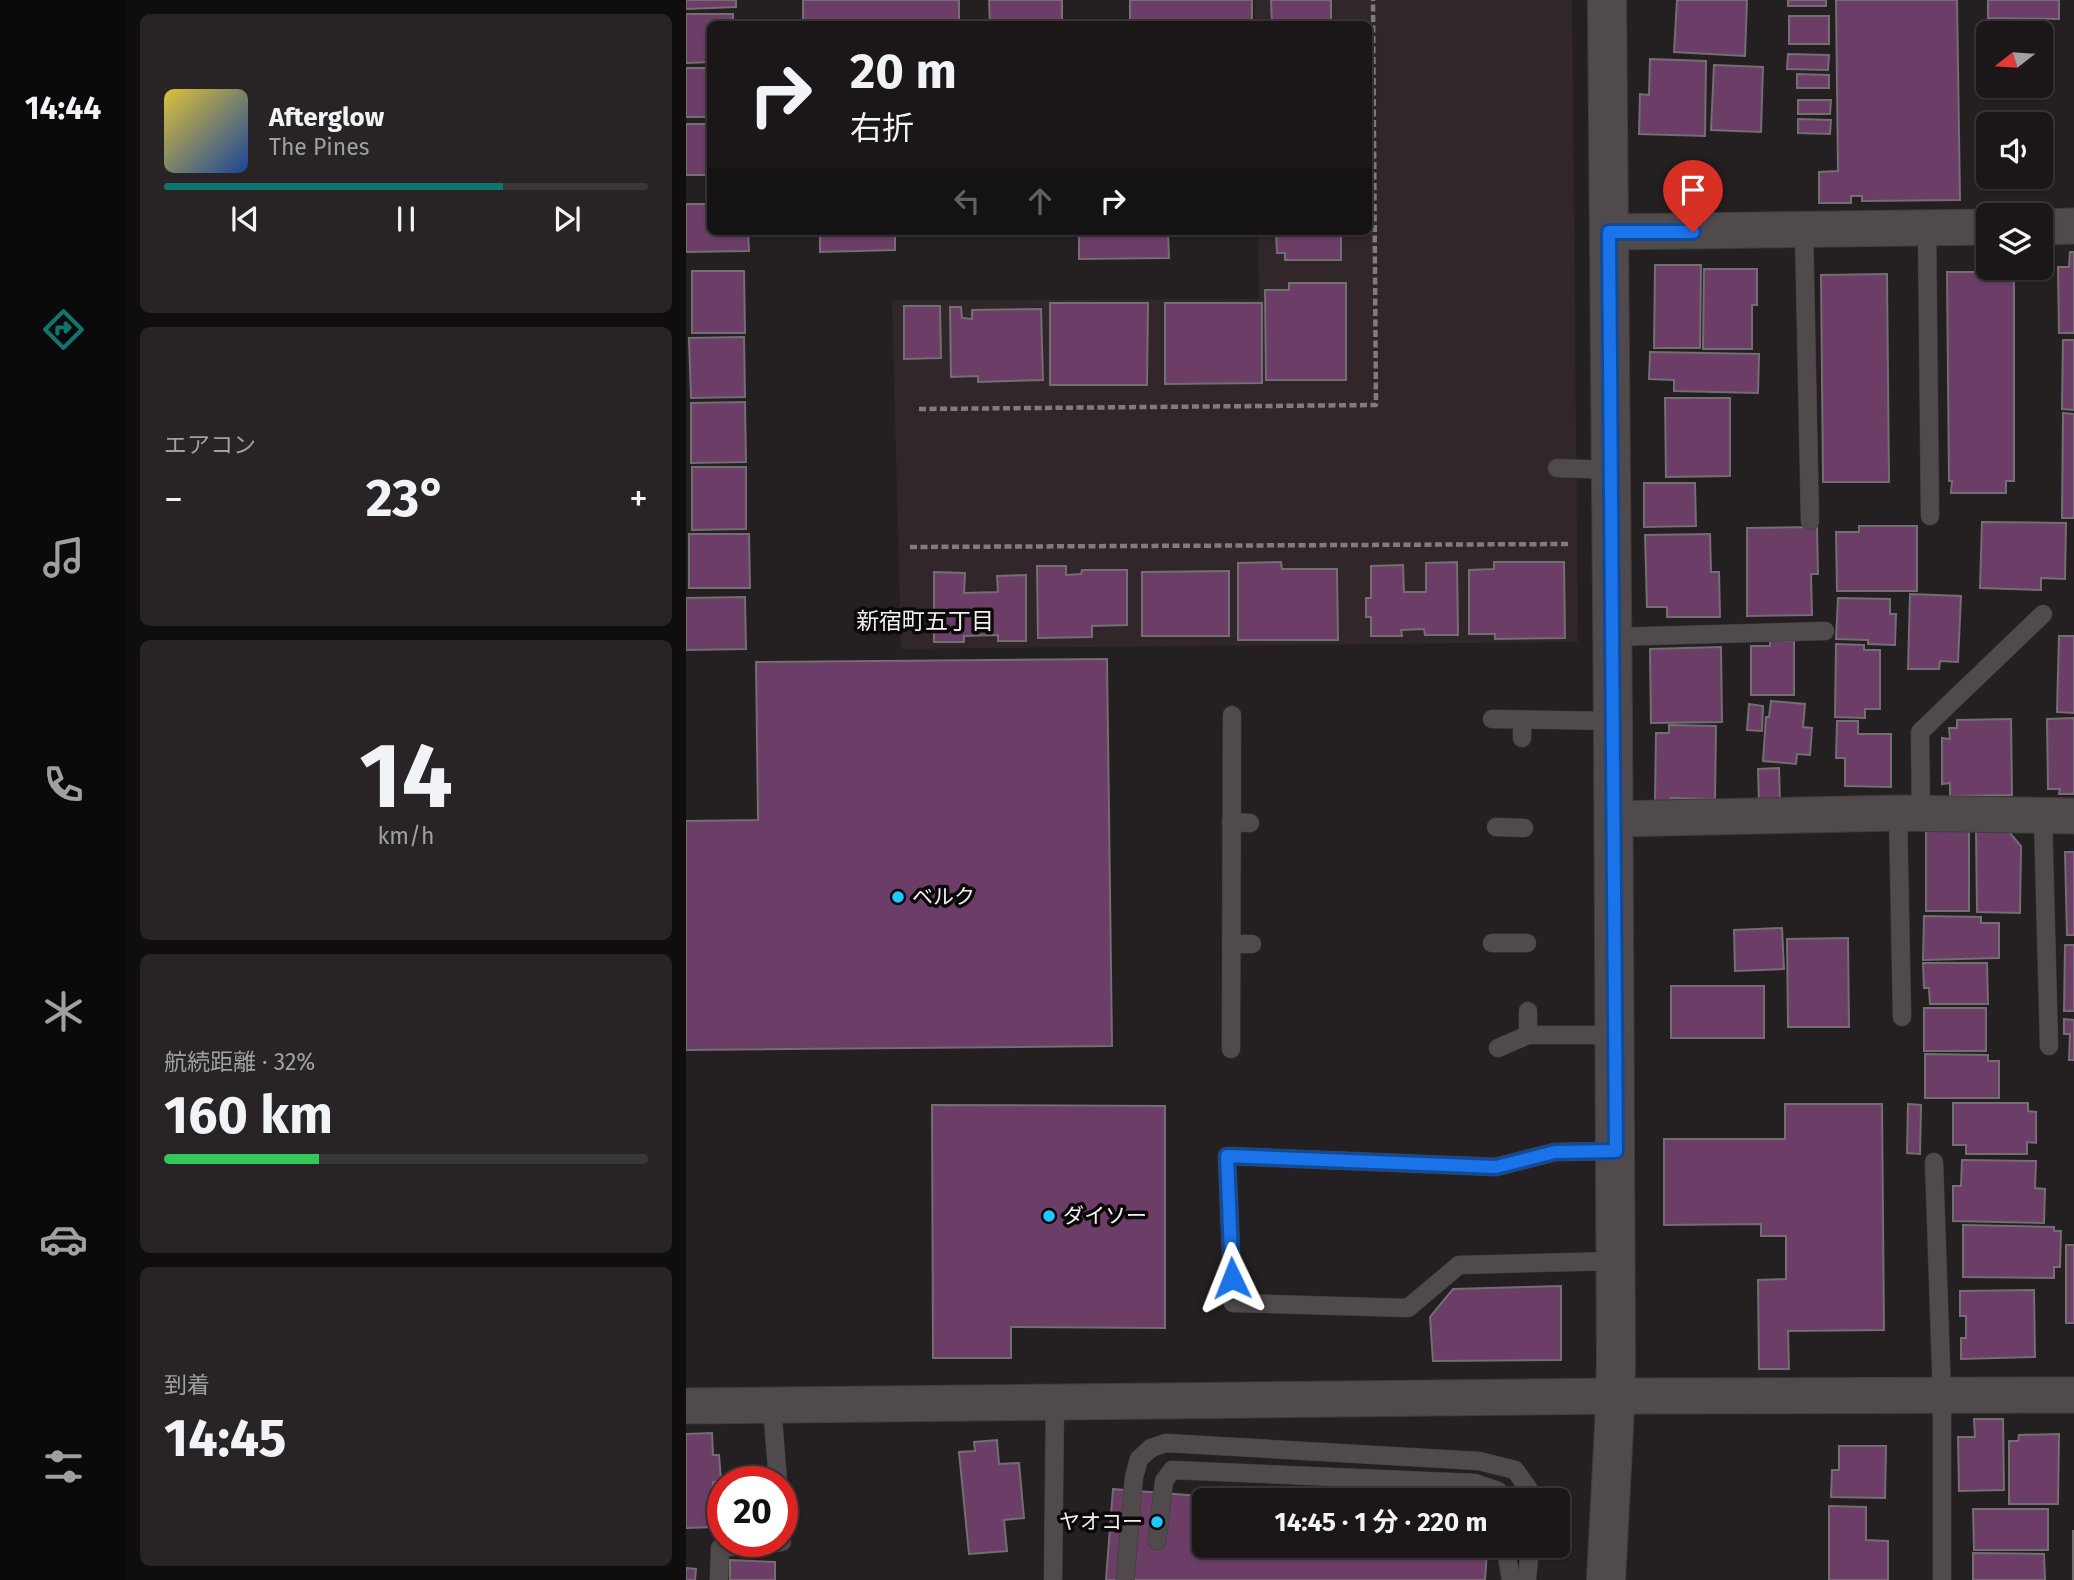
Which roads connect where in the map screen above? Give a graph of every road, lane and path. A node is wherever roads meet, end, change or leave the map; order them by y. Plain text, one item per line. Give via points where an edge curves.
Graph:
1 (1373, 0) edge
2 (1607, 0) edge
3 (2074, 226) edge
4 (1976, 227) edge
5 (2053, 227) edge
6 (1927, 228) junction
7 (1804, 230) junction
8 (1609, 232) junction
9 (919, 409) dead end
10 (1557, 468) dead end
11 (1611, 470) junction
12 (1930, 516) dead end
13 (1811, 521) dead end
14 (1569, 544) dead end
15 (910, 547) dead end
16 (2043, 614) dead end
17 (1825, 631) dead end
18 (1611, 637) junction
19 (1232, 716) dead end
20 (1492, 719) dead end
21 (1613, 721) junction
22 (1909, 814) junction
23 (2058, 816) edge
24 (1614, 820) junction
25 (1231, 822) junction
26 (1251, 823) dead end
27 (1496, 827) dead end
28 (1524, 828) dead end
29 (1492, 943) dead end
30 (1527, 943) dead end
31 (1231, 944) junction
32 (1252, 944) dead end
33 (1528, 1011) dead end
34 (1902, 1017) dead end
35 (1528, 1035) junction
36 (1615, 1035) junction
37 (2049, 1046) dead end
38 (1498, 1048) dead end
39 (1231, 1049) dead end
40 (1616, 1151) junction
41 (1934, 1162) dead end
42 (1616, 1261) junction
43 (2074, 1395) edge
44 (1616, 1396) junction
45 (1942, 1396) junction
46 (1055, 1402) junction
47 (772, 1405) junction
48 (686, 1406) edge
49 (777, 1466) edge
50 (1489, 1488) edge
51 (1528, 1488) edge
52 (1157, 1541) dead end
53 (720, 1557) edge
54 (1507, 1558) edge
55 (1529, 1558) edge
56 (719, 1580) edge
57 (1053, 1580) edge
58 (1125, 1580) edge
59 (1511, 1580) edge
60 (1527, 1580) edge
61 (1606, 1580) edge
62 (1942, 1580) edge

1 - 9 path via 1376,405
2 - 8 street
3 - 5 street
4 - 6 street
6 - 7 street
6 - 12 lane
7 - 8 street
7 - 13 lane
8 - 11 street
10 - 11 lane
11 - 18 street
14 - 15 path
16 - 22 lane via 1920,732
17 - 18 lane
18 - 21 street
19 - 25 lane
20 - 21 lane via 1522,729
21 - 24 street
22 - 23 street
22 - 24 street
22 - 34 lane
23 - 37 lane
24 - 36 street
25 - 26 lane
25 - 31 lane
27 - 28 lane
29 - 30 lane
31 - 32 lane
31 - 39 lane
33 - 35 lane
35 - 36 lane
35 - 38 lane
36 - 40 street
40 - 42 street
40 - 42 lane via 1555,1152 1496,1167 1227,1156 1233,1303 1408,1308 1459,1265
41 - 45 lane
42 - 44 street
43 - 45 street
44 - 45 street
44 - 46 street
44 - 61 street
45 - 62 lane
46 - 47 street
46 - 57 lane
47 - 48 street
47 - 49 lane
50 - 52 lane via 1475,1483 1172,1470 1164,1481
51 - 58 lane via 1515,1470 1479,1461 1166,1443 1139,1459
53 - 56 lane
54 - 59 lane
55 - 60 lane

